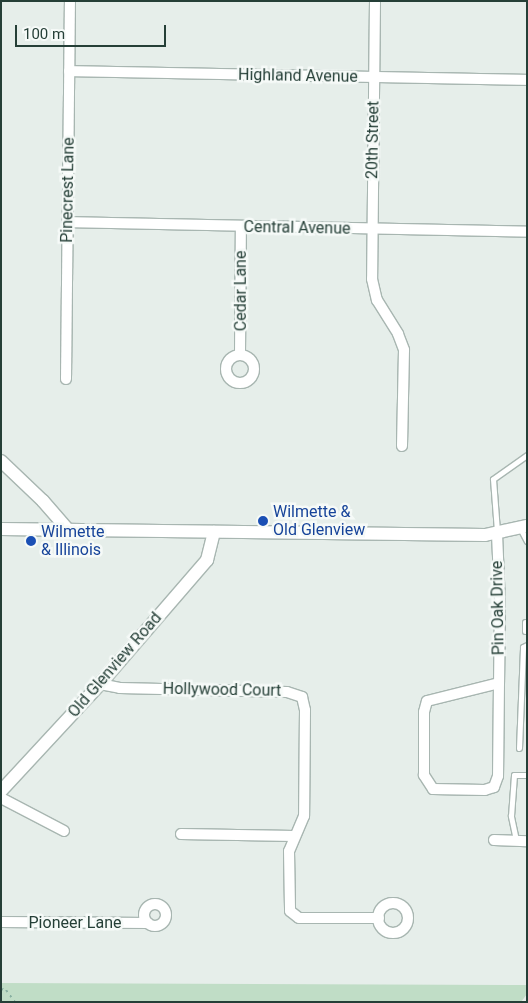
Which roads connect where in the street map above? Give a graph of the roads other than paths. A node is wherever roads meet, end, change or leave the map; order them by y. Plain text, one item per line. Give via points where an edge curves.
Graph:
1 (70, 1) edge
2 (374, 1) edge
3 (69, 72) junction
4 (374, 77) junction
5 (527, 80) edge
6 (68, 222) junction
7 (241, 227) junction
8 (372, 229) junction
9 (527, 232) edge
10 (240, 355) dead end
11 (66, 379) dead end
12 (402, 446) dead end
13 (527, 455) edge
14 (1, 462) edge
15 (524, 527) edge
16 (1, 529) edge
17 (69, 531) junction
18 (214, 532) junction
19 (497, 534) junction
20 (527, 541) edge
21 (525, 622) dead end
22 (525, 631) dead end
23 (527, 645) edge
24 (499, 683) junction
25 (100, 684) junction
26 (519, 748) dead end
27 (527, 775) edge
28 (1, 791) edge
29 (1, 798) edge
30 (64, 831) dead end
31 (181, 834) dead end
32 (294, 836) junction
33 (494, 840) dead end
34 (516, 841) junction
35 (527, 841) edge
36 (378, 918) dead end
37 (1, 922) edge
38 (148, 923) dead end

1 - 3 street, Pinecrest Lane
2 - 4 street, 20th Street
3 - 4 street, Highland Avenue
3 - 6 street, Pinecrest Lane
4 - 5 street, Highland Avenue
4 - 8 street, 20th Street
6 - 7 street, Central Avenue
6 - 11 street, Pinecrest Lane
7 - 8 street, Central Avenue
7 - 10 street, Cedar Lane
8 - 9 street, Central Avenue
8 - 12 street, 20th Street via 372,279 377,300 404,350
13 - 19 lane via 493,480
14 - 17 street via 43,501
15 - 19 street
15 - 20 lane
16 - 17 street
17 - 18 street
18 - 19 street
18 - 25 street, Old Glenview Road via 206,560
19 - 24 street, Pin Oak Drive
21 - 22 lane
23 - 26 lane via 523,647
24 - 24 street, Pin Oak Drive via 498,776 494,787 485,790 434,789 424,775 424,712 427,701
25 - 28 street, Old Glenview Road
25 - 32 street, Hollywood Court via 120,688 287,692 302,697 305,710 304,816
27 - 34 lane via 514,774 511,816
29 - 30 street
31 - 32 street
32 - 36 street, Hollywood Court via 288,857 288,905 293,916
33 - 34 street
34 - 35 street
37 - 38 street, Pioneer Lane

